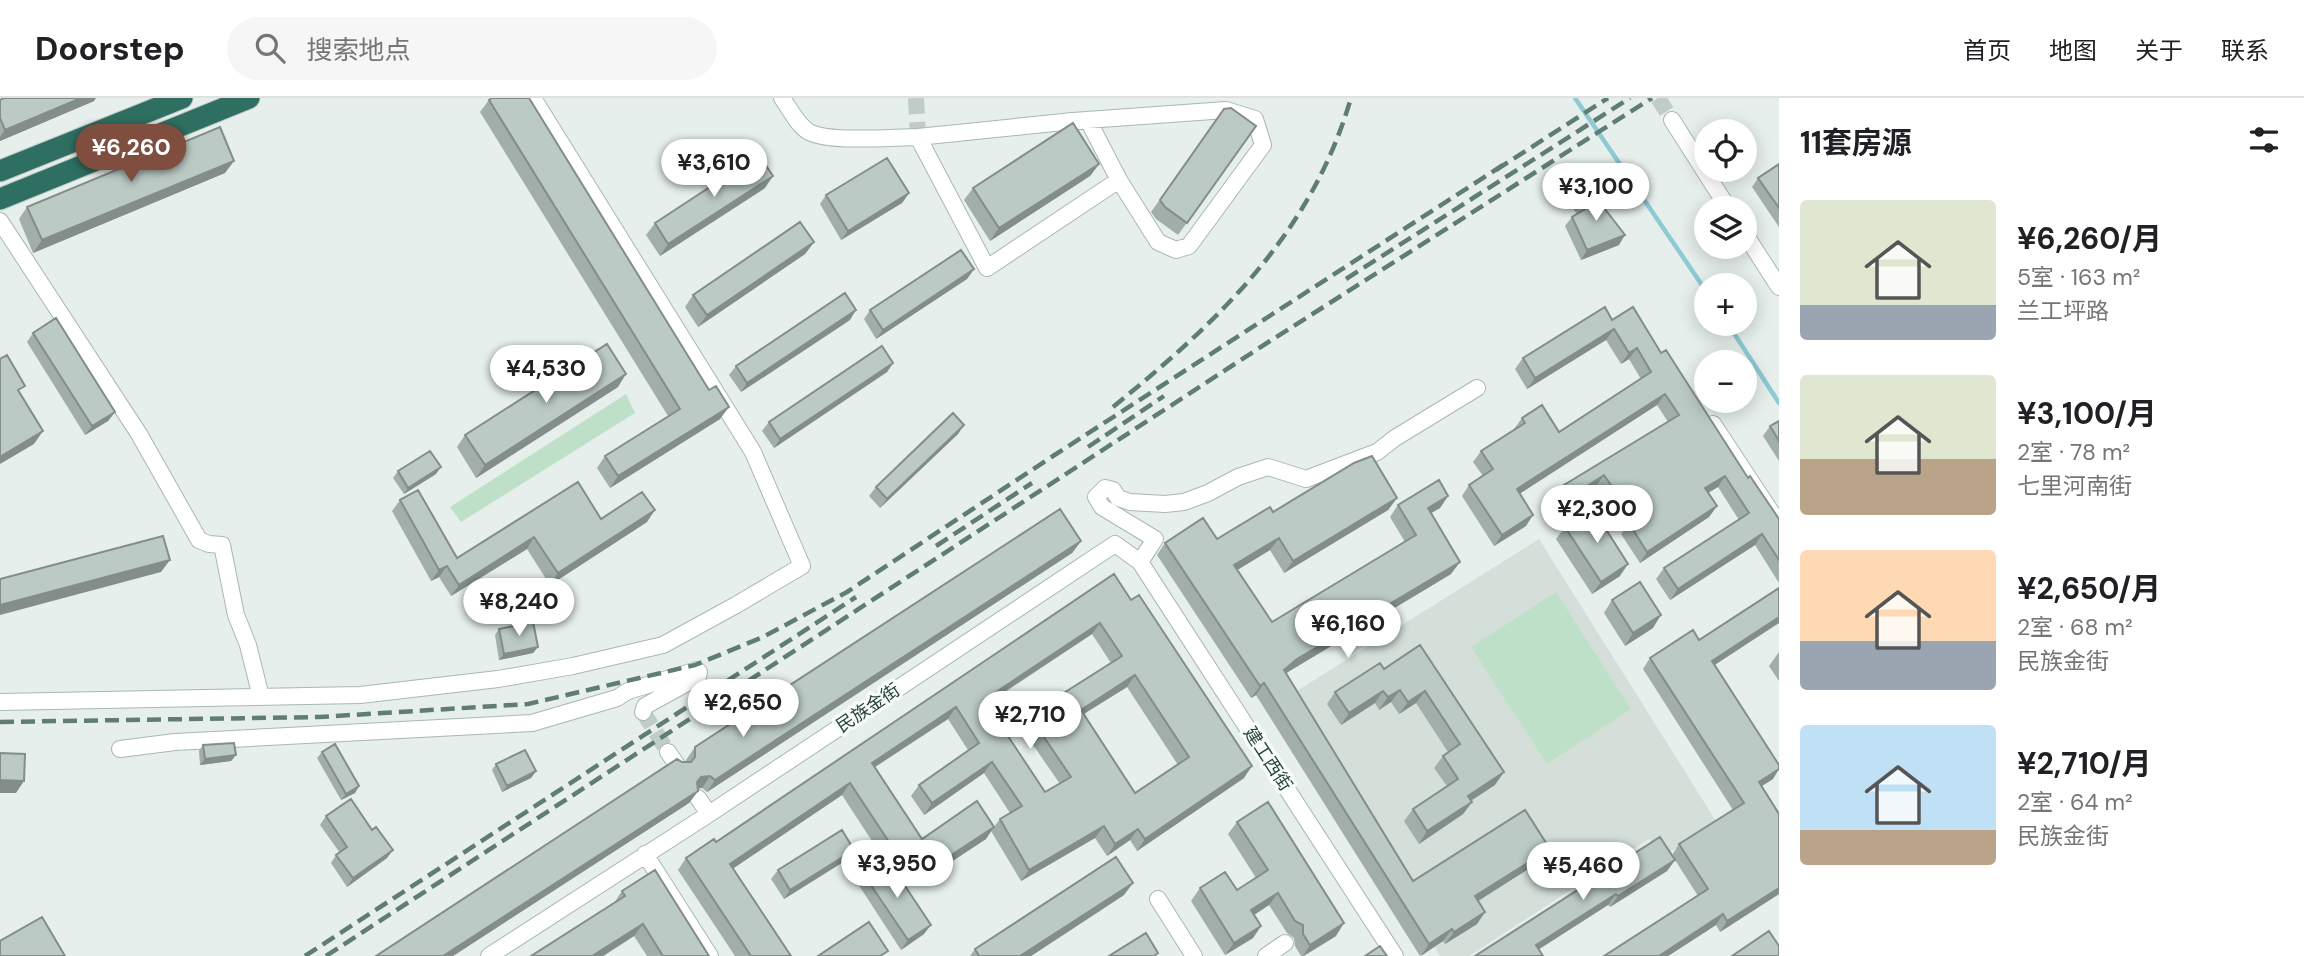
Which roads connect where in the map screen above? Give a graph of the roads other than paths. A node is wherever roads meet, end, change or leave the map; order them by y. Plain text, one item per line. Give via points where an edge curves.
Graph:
1 (182, 98) edge
2 (249, 98) edge
3 (533, 98) edge
4 (782, 98) edge
5 (1088, 120) junction
6 (1672, 121) tunnel mouth
7 (918, 136) junction
8 (0, 171) edge
9 (1119, 180) junction
10 (1720, 196) edge
11 (0, 199) edge
12 (0, 221) edge
13 (1757, 253) edge
14 (1779, 287) edge
15 (1476, 388) dead end
16 (1706, 413) edge
17 (1779, 524) edge
18 (1140, 562) junction
19 (261, 697) junction
20 (0, 702) edge
21 (643, 712) dead end
22 (120, 749) dead end
23 (698, 798) edge
24 (709, 814) junction
25 (645, 854) junction
26 (1158, 899) dead end
27 (1285, 943) dead end
28 (489, 956) edge
29 (709, 956) edge
30 (1195, 956) edge
31 (1266, 956) edge
32 (1395, 956) edge

1 - 8 highway
2 - 11 highway
3 - 19 street via 753,452 802,566 663,645 498,679 360,695
4 - 7 street via 807,131 822,137
5 - 7 street
5 - 9 street
5 - 9 street via 1226,110 1255,120 1263,145 1189,246 1176,250 1158,242
6 - 10 street
7 - 9 street via 987,268
12 - 19 street via 139,434 199,540 222,545 236,615
13 - 14 street
15 - 18 street via 1377,452 1307,479 1268,467 1196,497 1165,504 1130,502 1105,488 1096,497 1102,507 1155,539
16 - 17 street
18 - 24 street, 民族金街 via 1115,544
18 - 32 street, 建工西街
19 - 20 street
21 - 22 street via 645,706 698,677 699,672 532,723 189,741
23 - 24 street
24 - 25 street, 民族金街
25 - 28 street, 民族金街
25 - 29 street
26 - 30 street
27 - 31 street

